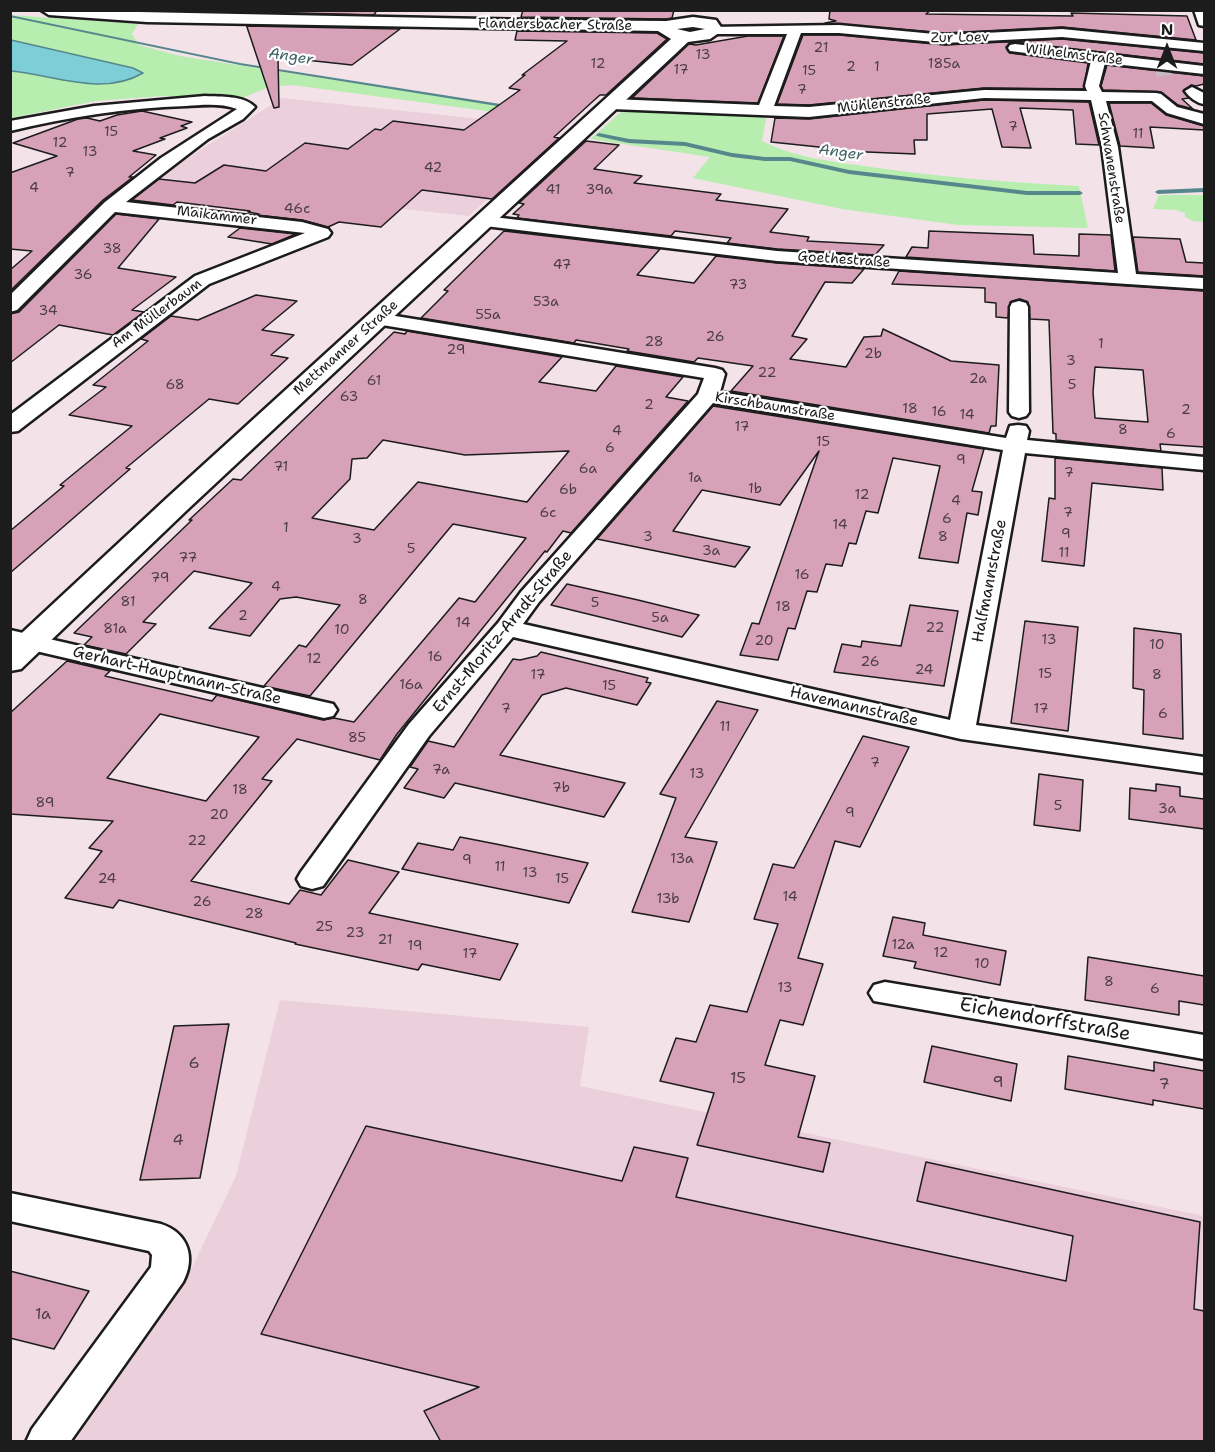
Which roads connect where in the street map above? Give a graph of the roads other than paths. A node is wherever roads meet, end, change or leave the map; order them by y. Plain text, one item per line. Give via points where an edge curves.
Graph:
1 (49, 10) edge
2 (1200, 10) edge
3 (704, 16) edge
4 (1058, 18) dead end
5 (1204, 22) edge
6 (666, 26) junction
7 (715, 30) junction
8 (795, 31) junction
9 (1062, 33) junction
10 (684, 36) junction
11 (945, 39) junction
12 (1204, 47) edge
13 (1099, 58) junction
14 (1163, 70) junction
15 (1204, 70) edge
16 (1204, 87) edge
17 (1156, 97) junction
18 (1098, 98) junction
19 (1204, 100) edge
20 (612, 104) junction
21 (765, 110) junction
22 (1204, 119) edge
23 (10, 126) edge
24 (111, 206) junction
25 (485, 221) junction
26 (322, 233) joint
27 (1128, 279) junction
28 (1204, 284) edge
29 (10, 306) edge
30 (1019, 307) dead end
31 (377, 319) junction
32 (708, 396) junction
33 (10, 426) edge
34 (1017, 430) junction
35 (1204, 463) edge
36 (507, 628) junction
37 (21, 640) edge
38 (10, 662) edge
39 (324, 710) dead end
40 (961, 731) junction
41 (1204, 765) edge
42 (312, 879) dead end
43 (885, 993) dead end
44 (1204, 1047) edge
45 (10, 1207) edge
46 (46, 1442) edge

1 - 6 main road, Flandersbacher Straße via 147,17
2 - 5 street
3 - 6 main road, Flandersbacher Straße
3 - 7 main road
4 - 9 street
6 - 10 main road via 666,31
7 - 8 street, Zur Loev
7 - 10 main road via 702,36
8 - 11 street, Zur Loev via 855,30
8 - 21 street
9 - 11 street, Zur Loev
9 - 12 street, Zur Loev
10 - 20 main road, Mettmanner Straße
11 - 13 street, Wilhelmstraße via 964,45
13 - 14 street, Wilhelmstraße
13 - 18 street, Schwanenstraße via 1092,86
14 - 15 street, Wilhelmstraße
14 - 17 street via 1162,89 1155,91
16 - 19 street via 1192,91
17 - 18 street, Mühlenstraße
17 - 22 street via 1172,110
18 - 21 street, Mühlenstraße via 984,94 809,111
18 - 27 street, Schwanenstraße via 1110,147
20 - 21 street, Mühlenstraße
20 - 25 main road, Mettmanner Straße
23 - 24 street via 61,114 201,100 242,103 247,107 193,142
24 - 26 street, Maikammer via 274,223
24 - 29 street
25 - 27 street, Goethestraße via 777,256
25 - 31 main road, Mettmanner Straße
26 - 33 street, Am Müllerbaum via 202,280
27 - 28 street, Goethestraße
30 - 34 street, Halfmannstraße
31 - 32 street, Kirschbaumstraße via 715,374
31 - 37 main road, Mettmanner Straße
32 - 34 street, Kirschbaumstraße
32 - 36 street, Ernst-Moritz-Arndt-Straße
34 - 35 street, Kirschbaumstraße
34 - 40 street, Halfmannstraße
36 - 40 street, Havemannstraße
36 - 42 street, Ernst-Moritz-Arndt-Straße via 419,730
37 - 38 main road, Mettmanner Straße
37 - 39 street, Gerhart-Hauptmann-Straße
40 - 41 street, Havemannstraße
43 - 44 street, Eichendorffstraße
45 - 46 street via 161,1239 171,1252 170,1271

